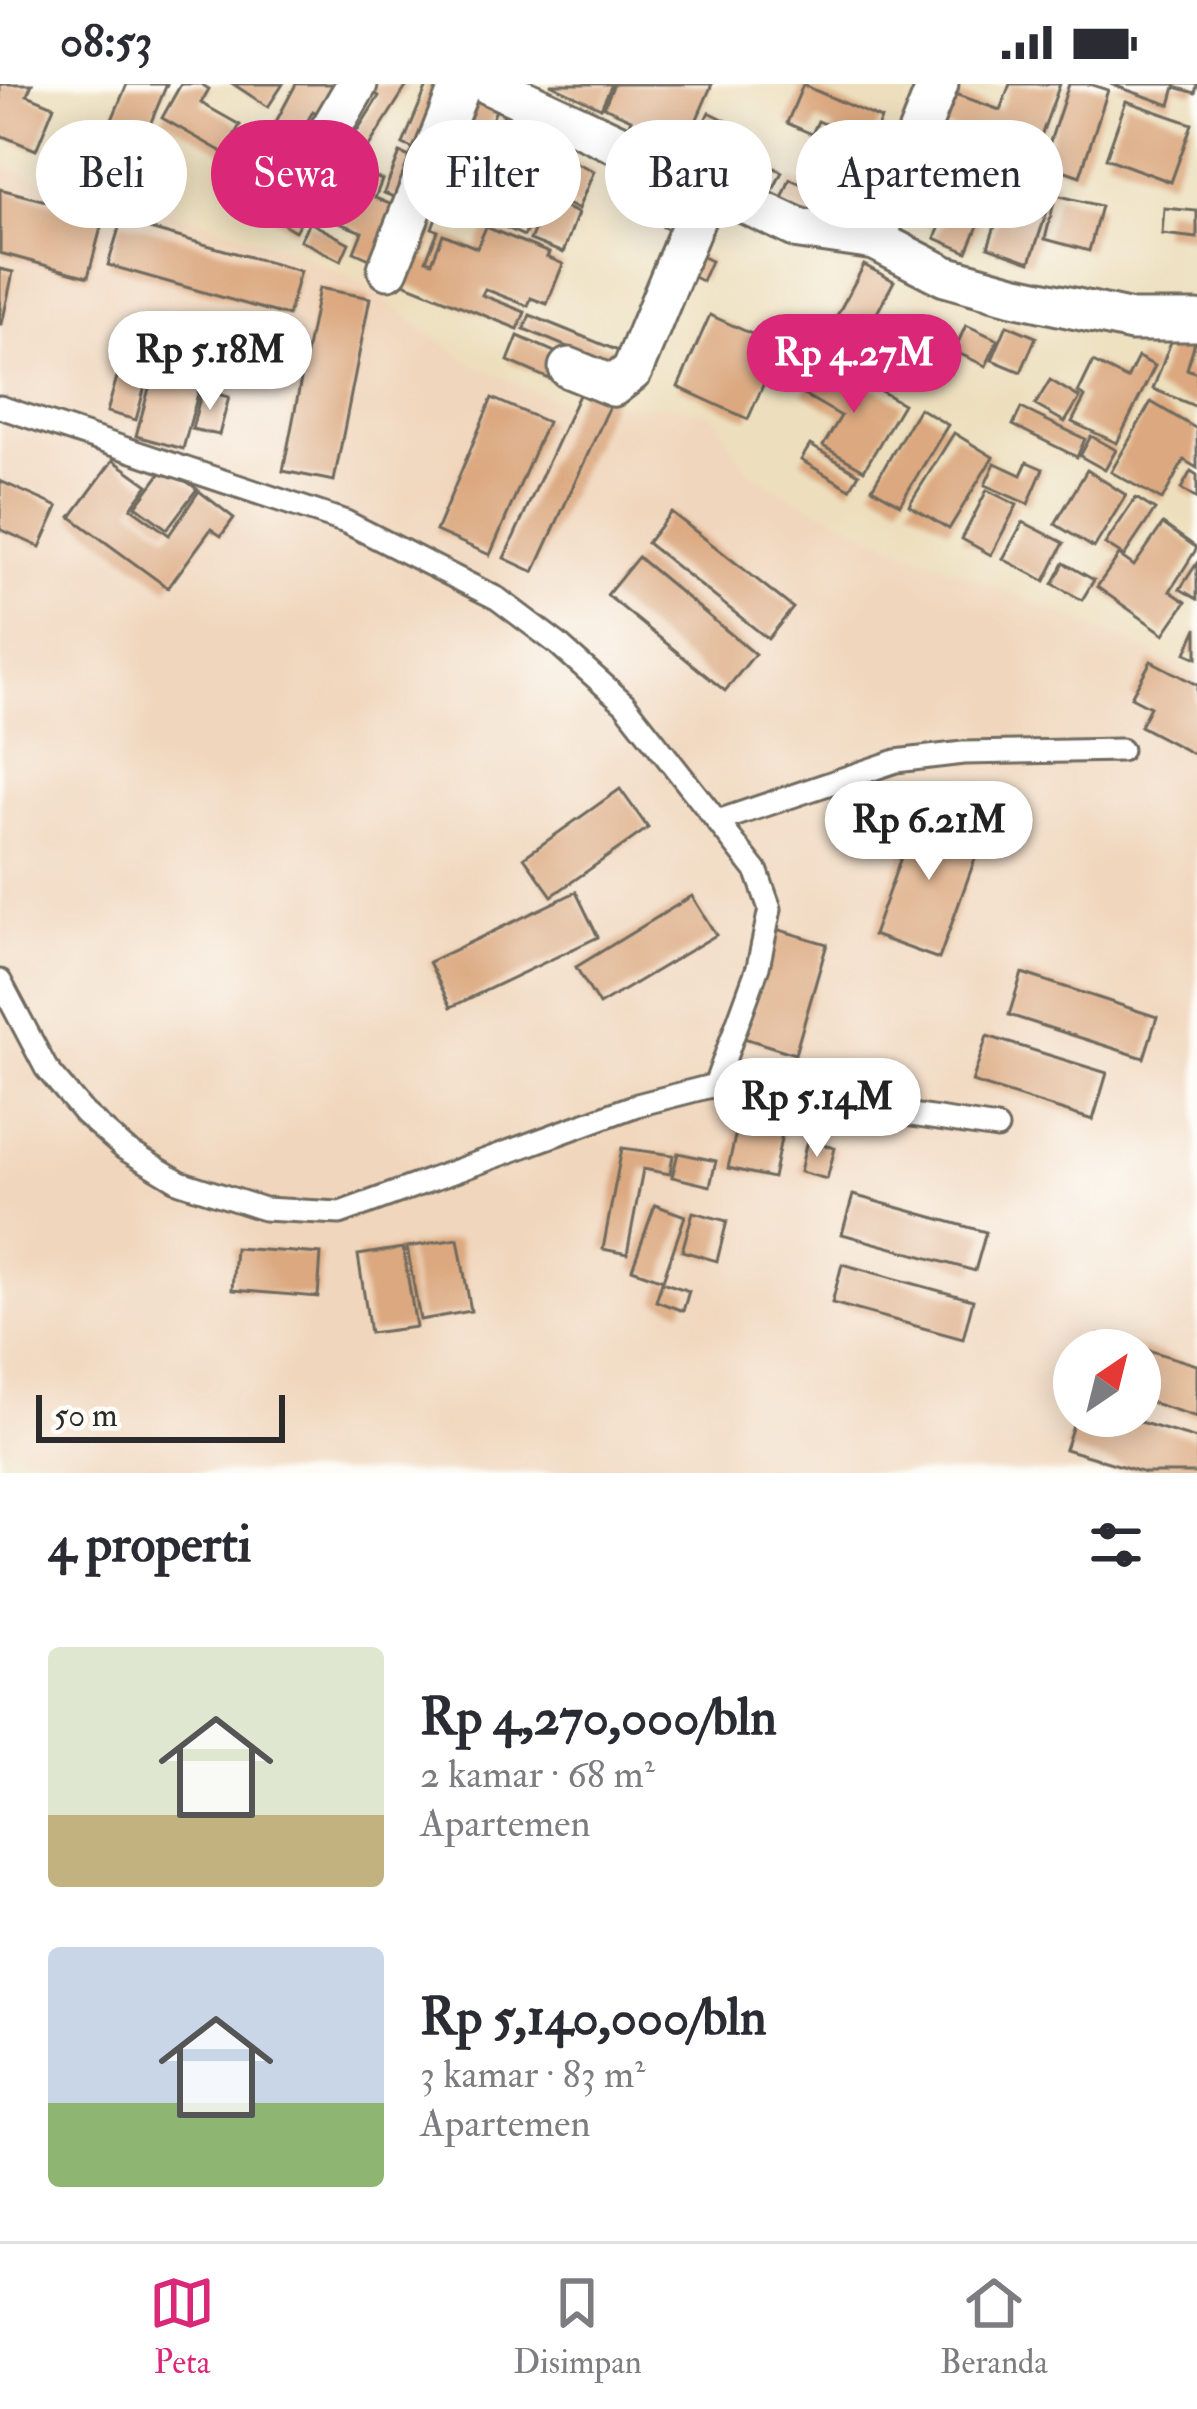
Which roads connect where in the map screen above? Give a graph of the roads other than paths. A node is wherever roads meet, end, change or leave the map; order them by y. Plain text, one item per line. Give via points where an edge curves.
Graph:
1 (357, 84) edge
2 (461, 84) edge
3 (489, 84) edge
4 (938, 84) edge
5 (336, 120) edge
6 (605, 137) edge
7 (772, 216) edge
8 (691, 228) edge
9 (874, 240) junction
10 (388, 269) dead end
11 (1197, 321) edge
12 (569, 368) dead end
13 (0, 407) edge
14 (1121, 750) dead end
15 (718, 820) junction
16 (0, 980) edge
17 (715, 1085) junction
18 (997, 1129) dead end

1 - 5 street
2 - 10 street
3 - 6 street
4 - 9 street
7 - 9 street via 800,229
8 - 12 street via 632,371 613,386
9 - 11 street via 945,276 1013,295 1132,321
13 - 15 lane via 346,523 498,599 626,704
14 - 15 lane via 896,760
15 - 17 lane via 757,872 770,909
16 - 17 lane via 46,1068 84,1113 181,1182 264,1209 340,1213 637,1105
17 - 18 lane

